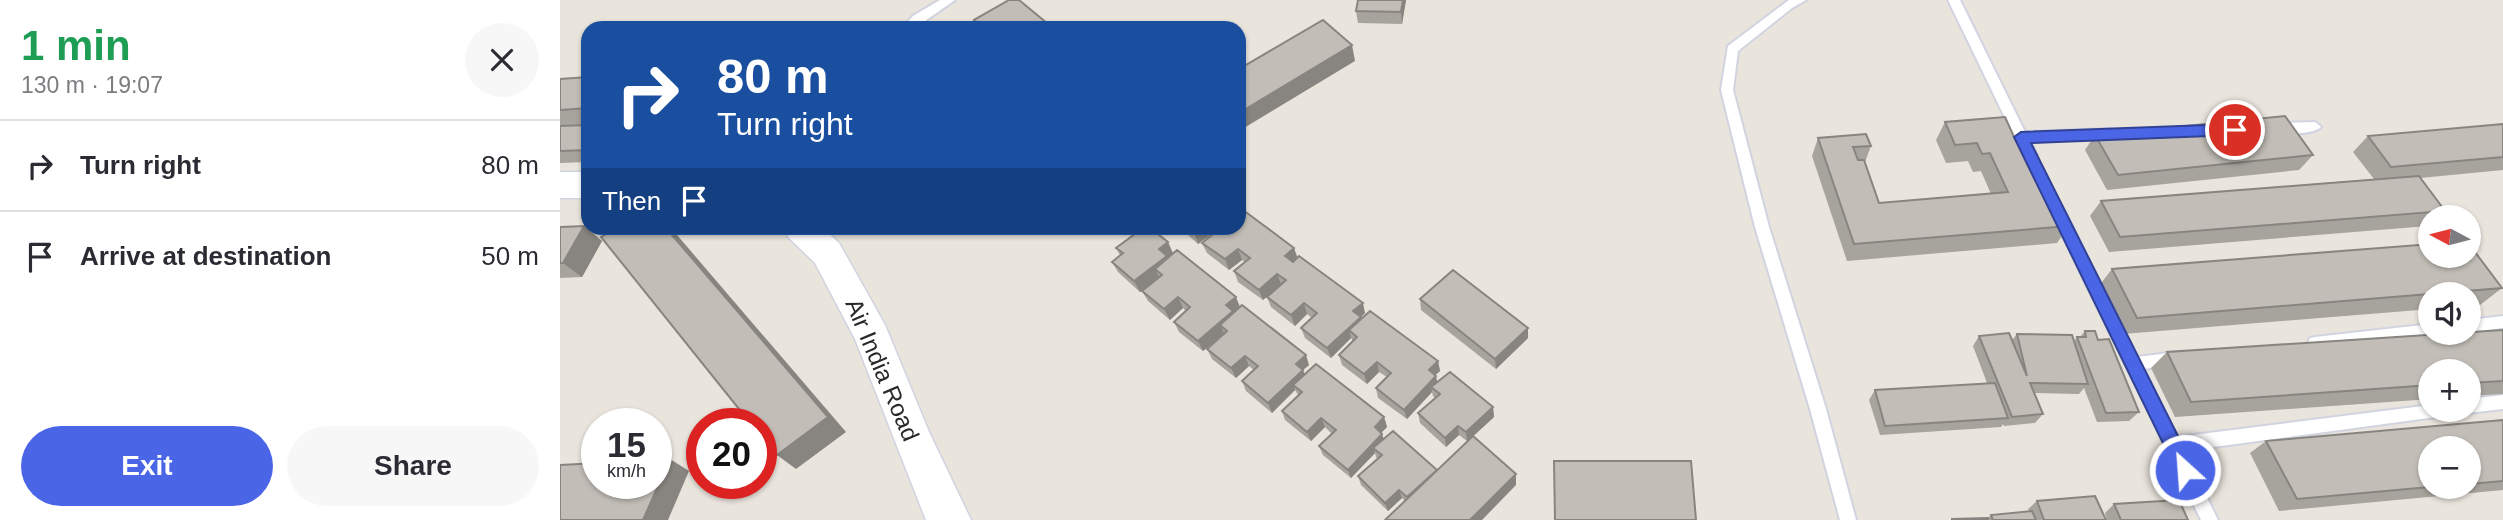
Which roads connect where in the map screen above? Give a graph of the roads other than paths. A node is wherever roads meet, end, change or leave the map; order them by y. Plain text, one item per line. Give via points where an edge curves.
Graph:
1 (949, 0) edge
2 (1800, 0) edge
3 (1954, 0) edge
4 (915, 21) edge
5 (2315, 127) dead end
6 (2259, 129) edge
7 (2119, 134) edge
8 (2021, 137) junction
9 (2034, 162) edge
10 (581, 185) edge
11 (560, 186) edge
12 (2052, 200) edge
13 (808, 235) edge
14 (2503, 322) edge
15 (2481, 325) edge
16 (2418, 332) edge
17 (2295, 346) edge
18 (2187, 358) edge
19 (2133, 364) junction
20 (2503, 402) edge
21 (2481, 405) edge
22 (2418, 414) edge
23 (2173, 445) junction
24 (950, 520) edge
25 (1848, 520) edge
26 (2210, 520) edge

1 - 4 lane
2 - 25 lane via 1732,48 1727,90
3 - 8 lane
5 - 6 lane
7 - 8 lane
8 - 9 lane
10 - 11 street
12 - 19 lane via 2096,274
13 - 24 street, Air India Road via 827,253 873,336 909,432
14 - 15 lane
16 - 17 lane
18 - 19 lane
19 - 23 lane
20 - 21 lane
22 - 23 lane
23 - 26 lane

